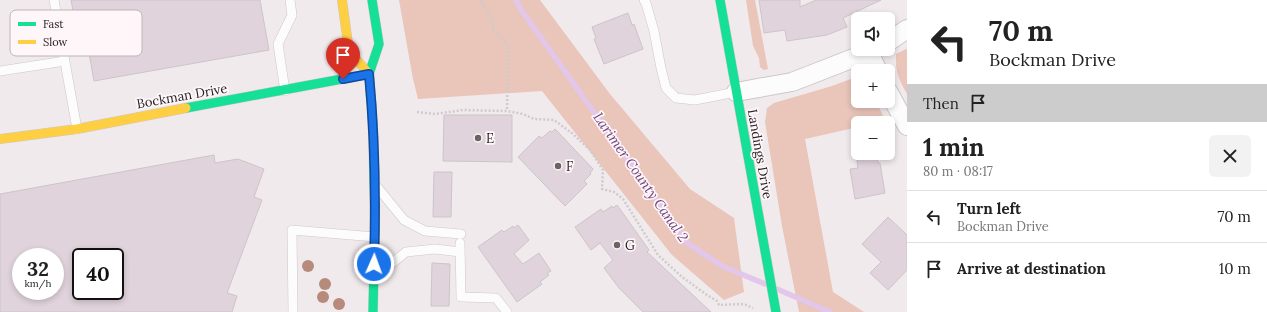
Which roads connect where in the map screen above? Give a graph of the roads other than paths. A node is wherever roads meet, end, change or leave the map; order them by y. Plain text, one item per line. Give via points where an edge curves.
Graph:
1 (54, 0) edge
2 (290, 0) edge
3 (342, 0) edge
4 (372, 0) edge
5 (644, 0) edge
6 (720, 0) edge
7 (56, 10) edge
8 (907, 29) edge
9 (895, 37) edge
10 (64, 56) edge
11 (859, 56) edge
12 (65, 61) junction
13 (0, 71) edge
14 (369, 74) junction
15 (285, 91) junction
16 (736, 92) junction
17 (895, 103) edge
18 (907, 126) edge
19 (77, 129) junction
20 (0, 139) edge
21 (374, 182) junction
22 (374, 237) junction
23 (460, 243) junction
24 (374, 278) junction
25 (293, 312) edge
26 (373, 312) edge
27 (507, 312) edge
28 (776, 312) edge

1 - 7 lane
2 - 15 lane via 292,15 278,44
3 - 14 street via 349,51
4 - 14 street via 379,44
5 - 16 lane via 666,88 676,98 695,100
6 - 16 street, Landings Drive
8 - 9 street
10 - 12 lane
11 - 16 street via 792,82
12 - 13 lane
12 - 19 lane
14 - 15 street, Bockman Drive
14 - 21 street via 374,125
15 - 19 street, Bockman Drive
16 - 28 street, Landings Drive
17 - 18 street
19 - 20 street, Bockman Drive
21 - 22 street
21 - 23 lane via 404,220 425,231
22 - 24 street
22 - 25 lane via 292,230
23 - 24 lane via 406,252
23 - 27 lane via 461,297 496,298
24 - 26 street

